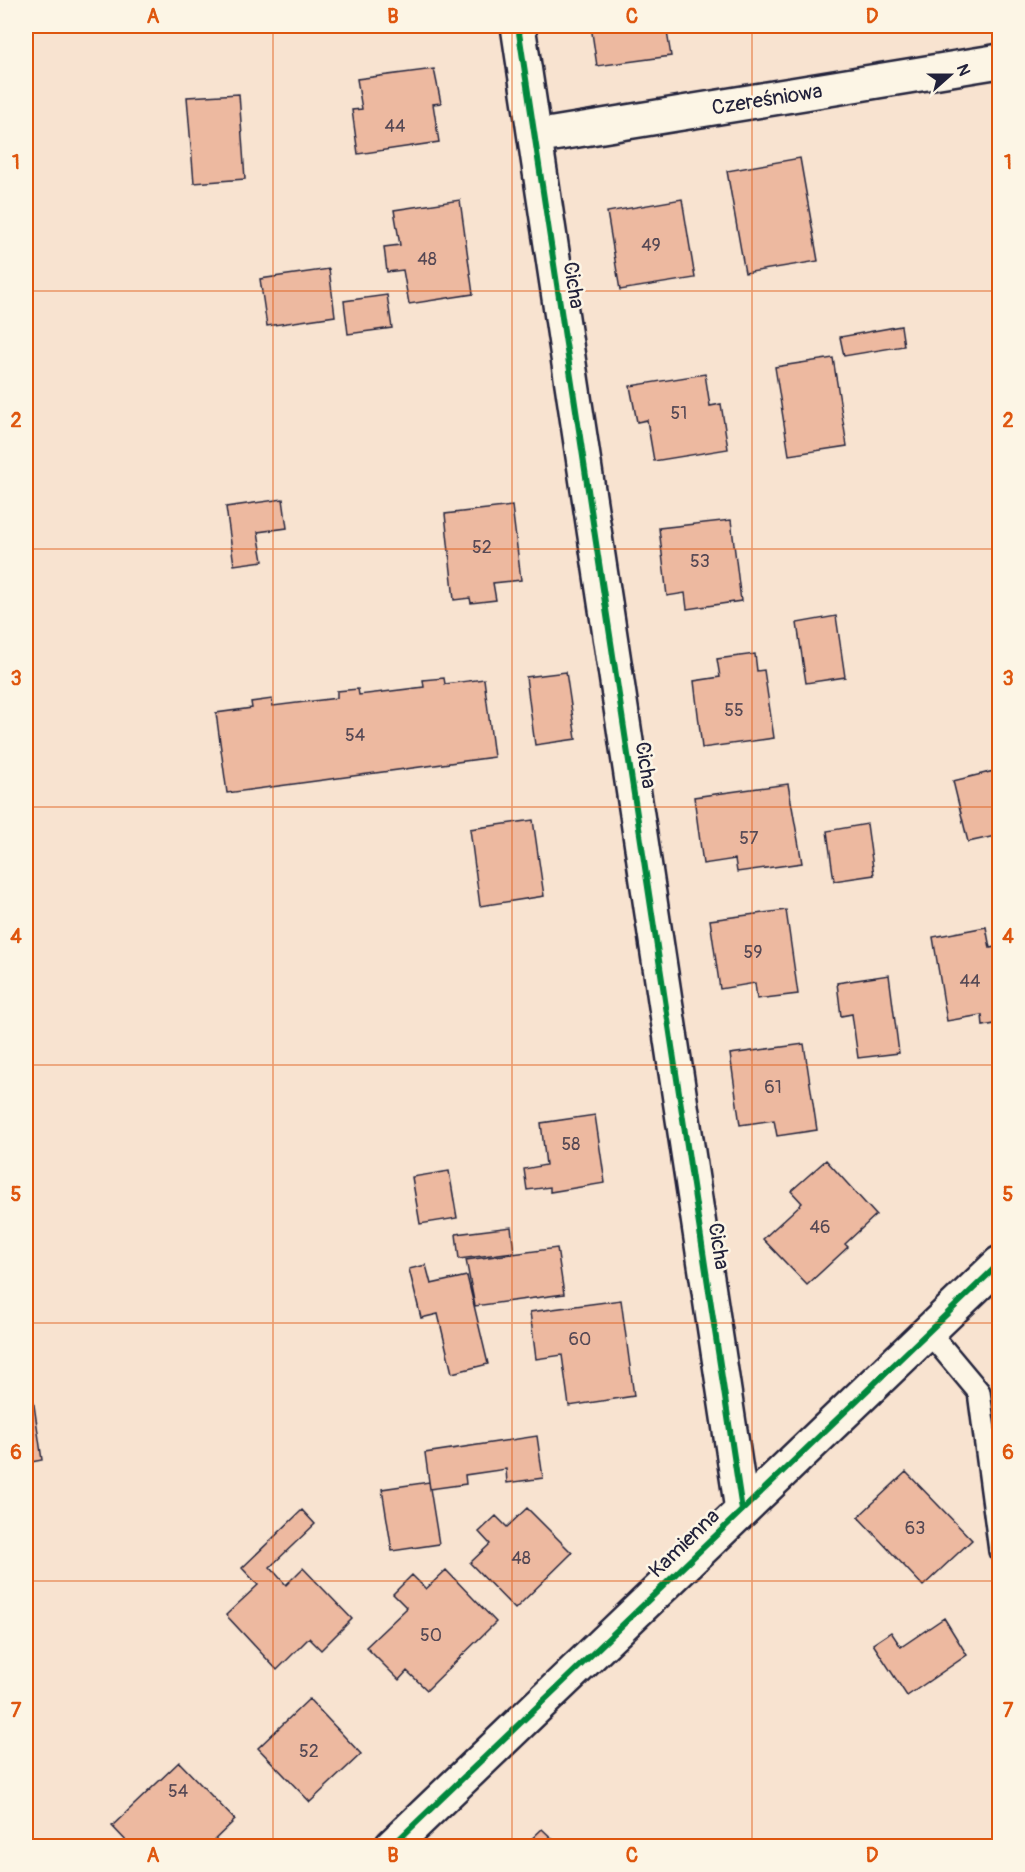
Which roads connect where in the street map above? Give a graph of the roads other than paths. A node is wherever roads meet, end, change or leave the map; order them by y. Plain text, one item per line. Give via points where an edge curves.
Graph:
1 (518, 26) edge
2 (999, 60) edge
3 (535, 137) junction
4 (999, 1263) edge
5 (928, 1331) junction
6 (742, 1510) junction
7 (999, 1551) edge
8 (392, 1846) edge

1 - 3 street, Cicha
2 - 3 street, Czereśniowa
3 - 6 street, Cicha
4 - 5 street, Kamienna
5 - 6 street, Kamienna
5 - 7 lane via 979,1392
6 - 8 street, Kamienna

